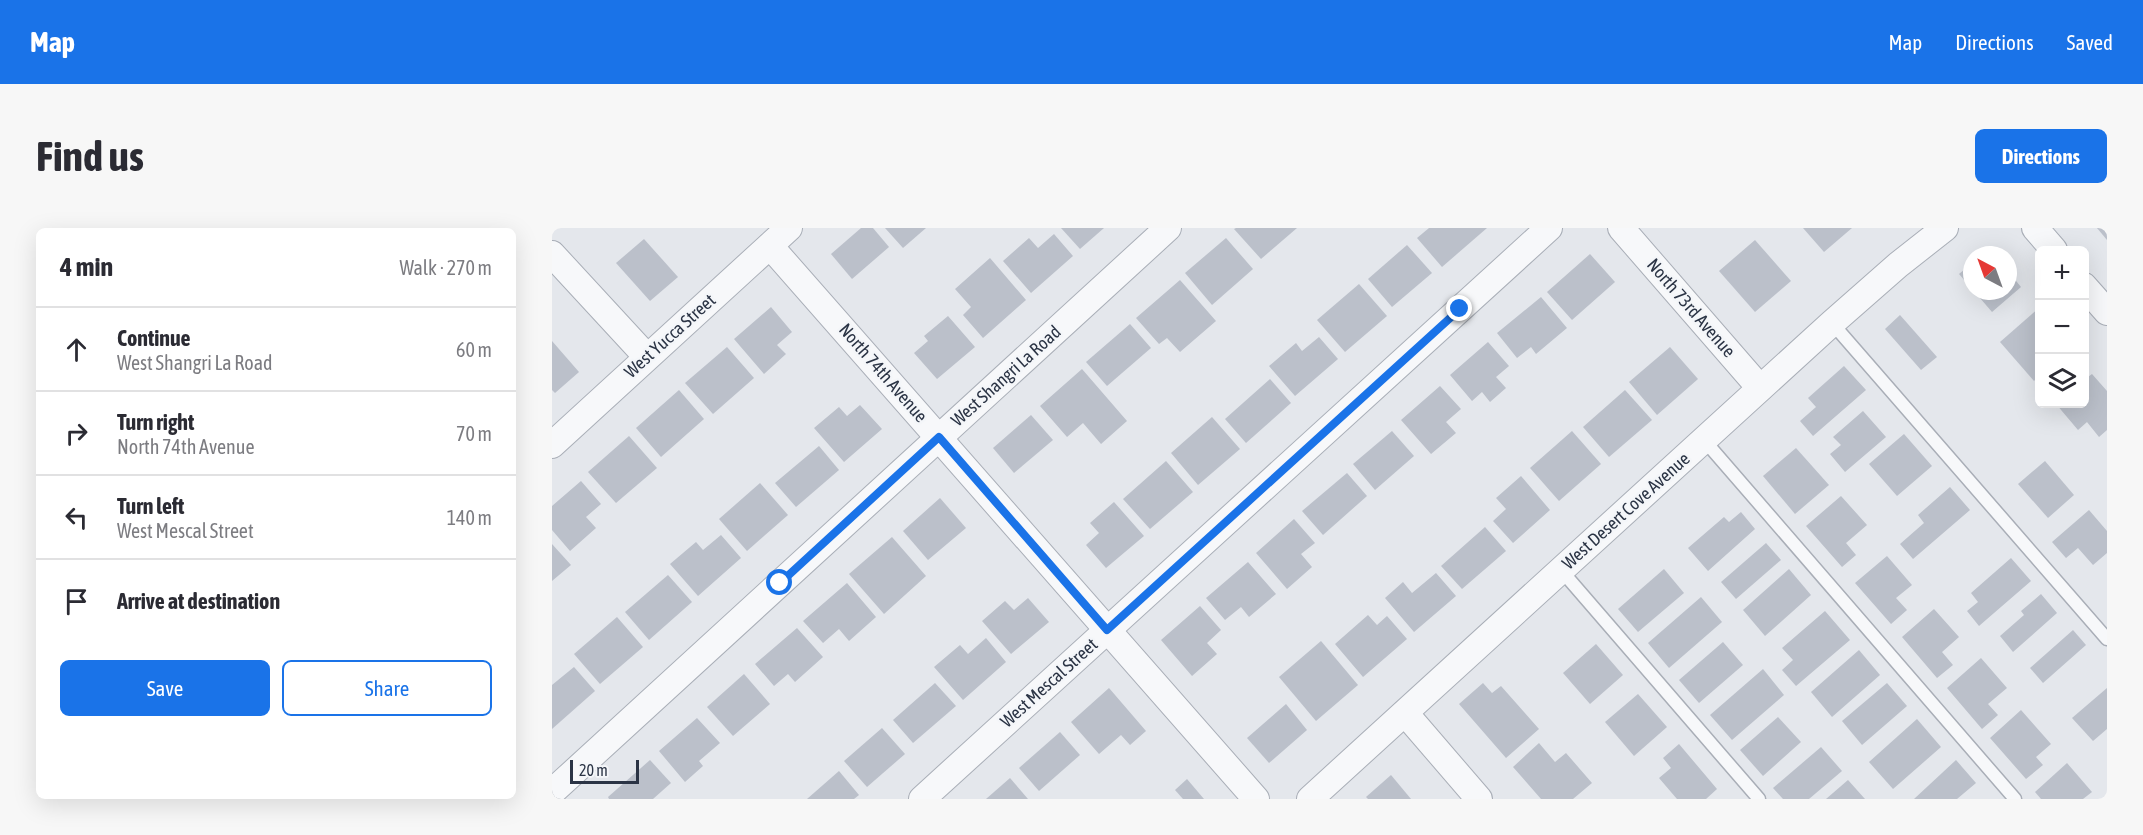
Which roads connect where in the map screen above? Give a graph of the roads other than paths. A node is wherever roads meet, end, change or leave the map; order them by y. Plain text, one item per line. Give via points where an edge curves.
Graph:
1 (789, 228) edge
2 (1168, 228) edge
3 (1549, 228) edge
4 (1621, 228) edge
5 (1945, 228) edge
6 (2035, 228) edge
7 (770, 246) junction
8 (2051, 246) edge
9 (552, 254) edge
10 (2089, 291) edge
11 (2107, 312) edge
12 (1832, 323) junction
13 (647, 357) junction
14 (1760, 388) junction
15 (939, 437) junction
16 (1704, 440) junction
17 (552, 445) edge
18 (1561, 570) junction
19 (1107, 630) junction
20 (2107, 639) edge
21 (1405, 713) junction
22 (552, 792) edge
23 (922, 799) edge
24 (1256, 799) edge
25 (1310, 799) edge
26 (1479, 799) edge
27 (1759, 799) edge
28 (2015, 799) edge

1 - 7 street, West Yucca Street
2 - 15 street, West Shangri La Road
3 - 19 street, West Mescal Street
4 - 14 street, North 73rd Avenue
5 - 12 street, West Desert Cove Avenue
6 - 8 street
7 - 13 street, West Yucca Street
7 - 15 street, North 74th Avenue
9 - 13 street
10 - 11 street
12 - 14 street, West Desert Cove Avenue
12 - 20 lane
13 - 17 street, West Yucca Street
14 - 16 street, West Desert Cove Avenue
15 - 19 street, North 74th Avenue
15 - 22 street, West Shangri La Road
16 - 18 street, West Desert Cove Avenue
16 - 28 lane
18 - 21 street, West Desert Cove Avenue
18 - 27 lane
19 - 23 street, West Mescal Street
19 - 24 street, North 74th Avenue
21 - 25 street, West Desert Cove Avenue
21 - 26 street

